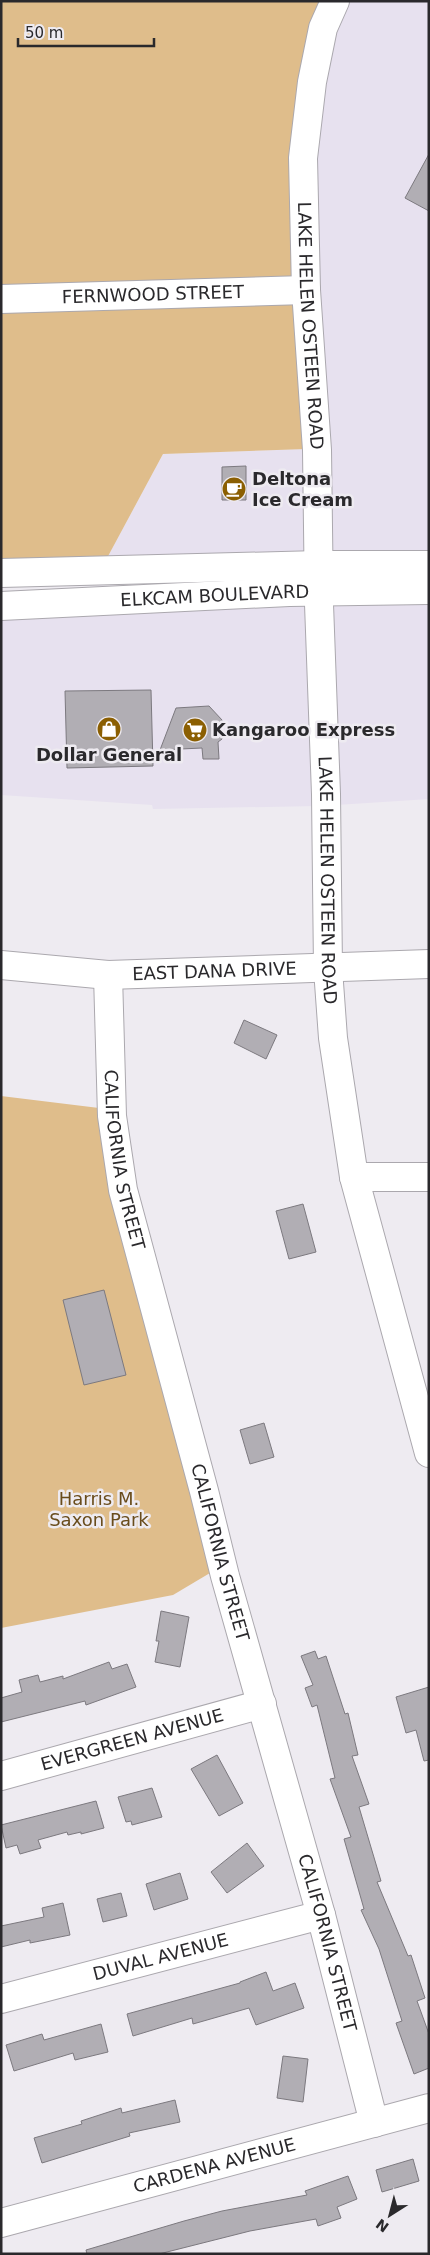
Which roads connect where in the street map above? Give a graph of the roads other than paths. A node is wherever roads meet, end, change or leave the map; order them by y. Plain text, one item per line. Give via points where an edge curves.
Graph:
1 (335, 1) edge
2 (306, 290) junction
3 (1, 299) edge
4 (319, 565) junction
5 (429, 565) edge
6 (1, 573) edge
7 (429, 590) edge
8 (319, 592) junction
9 (1, 606) edge
10 (429, 964) edge
11 (1, 965) edge
12 (328, 969) junction
13 (108, 975) junction
14 (354, 1177) junction
15 (429, 1177) edge
16 (429, 1453) edge
17 (262, 1704) junction
18 (1, 1776) edge
19 (320, 1916) junction
20 (1, 1999) edge
21 (429, 2108) edge
22 (374, 2123) junction
23 (1, 2223) edge

1 - 2 street, LAKE HELEN OSTEEN ROAD via 323,28 312,82 303,158
2 - 3 street, FERNWOOD STREET
2 - 4 street, LAKE HELEN OSTEEN ROAD
4 - 5 street, ELKCAM BOULEVARD
4 - 6 street, ELKCAM BOULEVARD
4 - 8 street, LAKE HELEN OSTEEN ROAD
7 - 8 street, ELKCAM BOULEVARD
8 - 9 street, ELKCAM BOULEVARD
8 - 12 street, LAKE HELEN OSTEEN ROAD
10 - 12 street, EAST DANA DRIVE
11 - 13 street, EAST DANA DRIVE
12 - 13 street, EAST DANA DRIVE
12 - 14 street, LAKE HELEN OSTEEN ROAD via 333,1038
13 - 17 street, CALIFORNIA STREET via 112,1116 123,1190
14 - 15 street
14 - 16 street, LAKE HELEN OSTEEN ROAD
17 - 18 street, EVERGREEN AVENUE
17 - 19 street, CALIFORNIA STREET
19 - 20 street, DUVAL AVENUE
19 - 22 street, CALIFORNIA STREET
21 - 22 street, CARDENA AVENUE
22 - 23 street, CARDENA AVENUE

